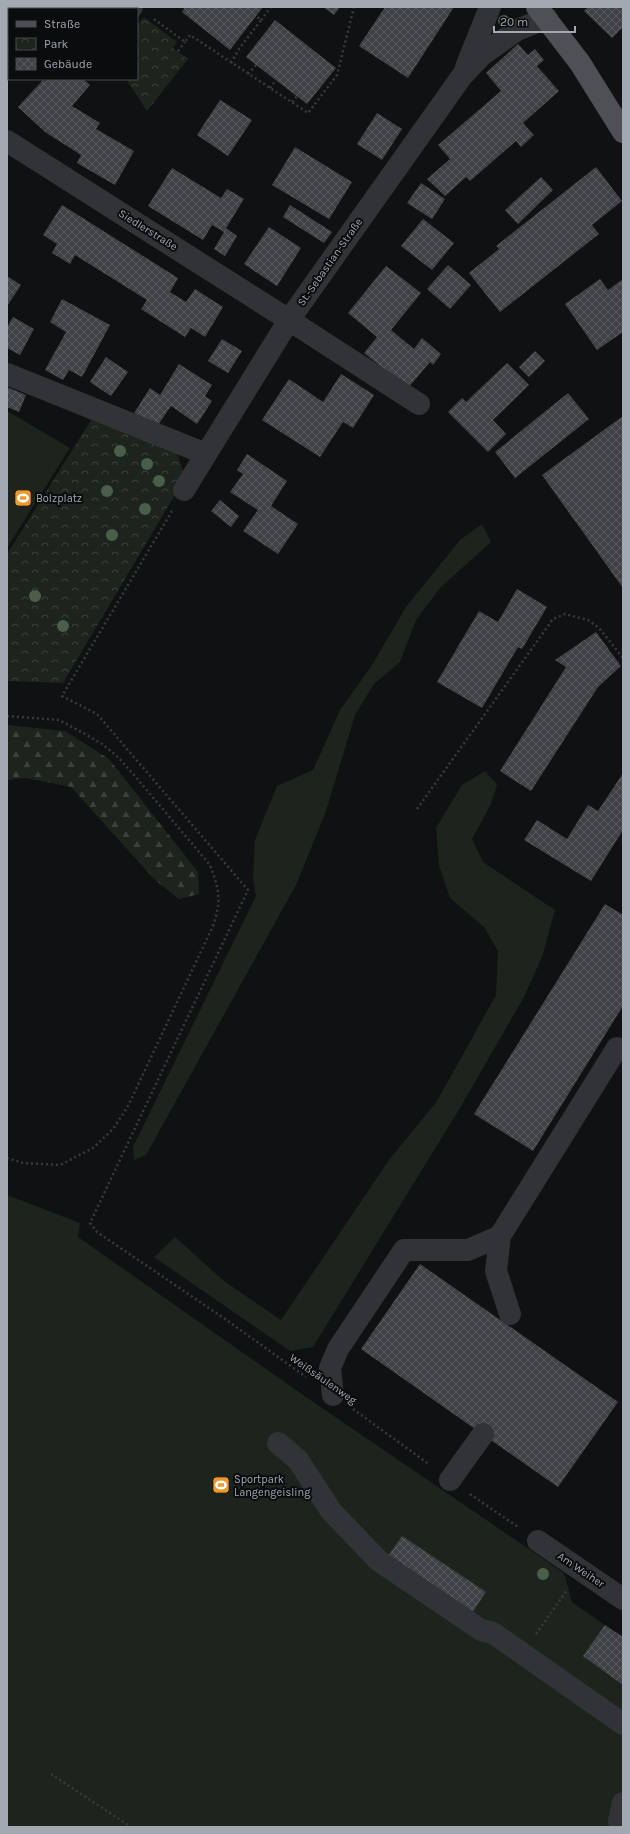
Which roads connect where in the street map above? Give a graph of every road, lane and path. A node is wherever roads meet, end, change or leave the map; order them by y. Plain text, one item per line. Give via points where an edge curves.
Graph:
1 (271, 7) edge
2 (354, 7) edge
3 (490, 7) edge
4 (542, 13) edge
5 (256, 16) dead end
6 (154, 19) dead end
7 (261, 20) junction
8 (185, 42) junction
9 (178, 51) dead end
10 (231, 63) junction
11 (256, 65) dead end
12 (248, 74) junction
13 (462, 76) junction
14 (276, 80) dead end
15 (270, 88) junction
16 (297, 96) dead end
17 (292, 102) junction
18 (623, 132) edge
19 (7, 141) edge
20 (289, 320) junction
21 (7, 374) edge
22 (419, 404) dead end
23 (206, 454) junction
24 (184, 490) joint
25 (623, 658) edge
26 (7, 716) edge
27 (417, 808) dead end
28 (617, 1048) dead end
29 (7, 1158) edge
30 (500, 1236) junction
31 (510, 1314) dead end
32 (334, 1394) junction
33 (482, 1434) dead end
34 (278, 1443) dead end
35 (450, 1480) junction
36 (538, 1541) joint
37 (565, 1593) dead end
38 (623, 1599) edge
39 (543, 1624) dead end
40 (623, 1724) edge
41 (51, 1774) dead end
42 (623, 1803) edge
43 (131, 1827) edge
44 (621, 1827) edge

1 - 7 path
2 - 17 path via 337,75 308,112
3 - 13 street, St.-Sebastian-Straße
4 - 13 street, St.-Sebastian-Straße via 482,56
4 - 18 main road via 580,63
5 - 7 path
6 - 8 path
7 - 10 path
8 - 9 path
8 - 10 path via 190,35
10 - 12 path
11 - 12 path
12 - 15 path
13 - 20 street, St.-Sebastian-Straße
14 - 15 path
15 - 17 path
16 - 17 path
19 - 20 street, Siedlerstraße
20 - 22 street, Siedlerstraße
20 - 23 street, St.-Sebastian-Straße
21 - 23 street
23 - 24 street, St.-Sebastian-Straße
24 - 32 path, Weißsäulenweg via 62,696 97,714 248,890 90,1223 97,1232
25 - 27 path via 599,628 588,620 565,614 553,619
26 - 29 path via 59,720 85,734 118,758 210,864 218,885 219,908 213,926 128,1106 113,1129 93,1148 60,1165 23,1163
28 - 30 street
30 - 31 street via 496,1271
30 - 32 street via 468,1250 404,1250 338,1349 330,1368
32 - 35 path, Weißsäulenweg
33 - 35 street
34 - 40 street via 298,1460 331,1511 379,1561 481,1630 493,1633 517,1649
35 - 36 path, Weißsäulenweg
36 - 38 street, Am Weiher
37 - 39 path
41 - 43 path
42 - 44 street via 619,1821

